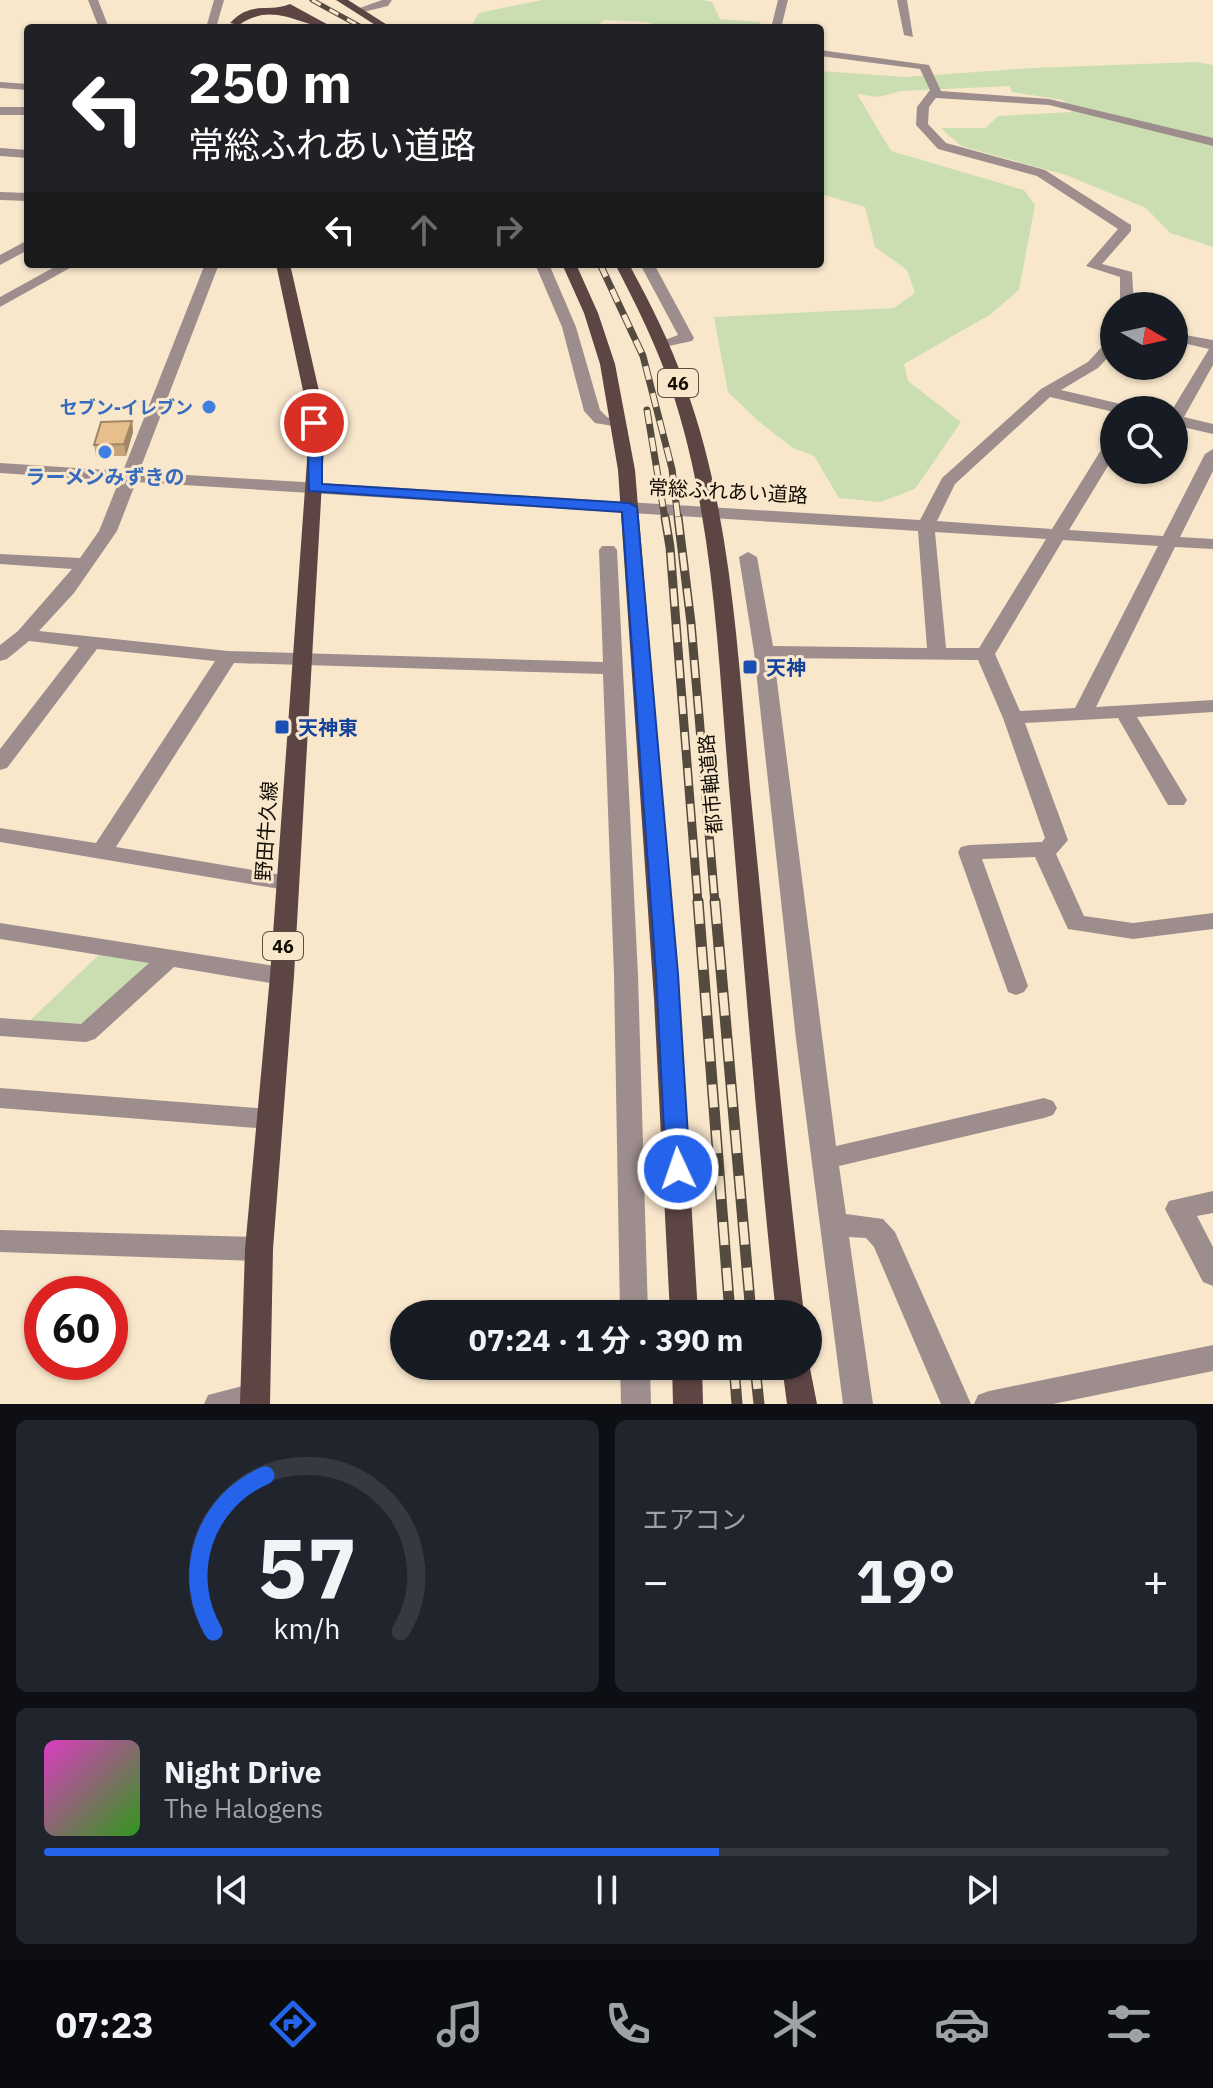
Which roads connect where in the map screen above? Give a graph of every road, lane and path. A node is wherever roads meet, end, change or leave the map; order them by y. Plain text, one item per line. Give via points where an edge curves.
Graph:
1 (93, 0) edge
2 (219, 0) edge
3 (243, 0) edge
4 (275, 0) edge
5 (341, 0) edge
6 (387, 0) edge
7 (783, 0) edge
8 (902, 0) edge
9 (359, 10) junction
10 (301, 13) junction
11 (102, 24) edge
12 (212, 24) edge
13 (236, 24) edge
14 (236, 24) edge
15 (322, 24) edge
16 (381, 24) edge
17 (777, 24) edge
18 (909, 35) dead end
19 (824, 53) edge
20 (0, 85) edge
21 (24, 87) edge
22 (933, 94) junction
23 (0, 111) edge
24 (24, 111) edge
25 (1213, 142) edge
26 (0, 152) edge
27 (24, 154) edge
28 (0, 196) edge
29 (24, 197) edge
30 (0, 240) edge
31 (24, 243) edge
32 (24, 246) edge
33 (0, 261) edge
34 (63, 268) edge
35 (210, 268) edge
36 (284, 268) edge
37 (544, 268) edge
38 (571, 268) edge
39 (624, 268) edge
40 (649, 268) edge
41 (1127, 292) edge
42 (0, 303) edge
43 (1188, 340) edge
44 (664, 343) junction
45 (1213, 345) edge
46 (1213, 352) edge
47 (1100, 357) edge
48 (1047, 392) junction
49 (1188, 396) edge
50 (1100, 404) edge
51 (1188, 423) edge
52 (619, 425) junction
53 (1213, 429) edge
54 (1213, 454) edge
55 (1100, 464) edge
56 (0, 468) edge
57 (130, 477) junction
58 (315, 488) junction
59 (629, 507) junction
60 (709, 512) junction
61 (926, 526) junction
62 (1057, 533) junction
63 (1169, 540) junction
64 (1213, 544) edge
65 (608, 550) dead end
66 (748, 557) dead end
67 (0, 559) edge
68 (86, 564) junction
69 (721, 611) junction
70 (757, 612) junction
71 (610, 632) junction
72 (639, 632) junction
73 (10, 644) edge
74 (91, 644) junction
75 (764, 652) junction
76 (937, 653) junction
77 (985, 654) junction
78 (228, 657) junction
79 (302, 660) junction
80 (612, 668) junction
81 (1213, 706) edge
82 (1124, 711) junction
83 (1082, 714) junction
84 (1013, 718) junction
85 (0, 763) edge
86 (1176, 800) dead end
87 (620, 813) junction
88 (654, 814) junction
89 (0, 835) edge
90 (1047, 849) junction
91 (102, 851) junction
92 (286, 882) junction
93 (1213, 921) edge
94 (0, 931) edge
95 (167, 960) junction
96 (282, 976) junction
97 (1016, 986) dead end
98 (0, 1027) edge
99 (0, 1098) edge
100 (1044, 1108) dead end
101 (270, 1119) junction
102 (825, 1159) junction
103 (1213, 1202) edge
104 (834, 1225) junction
105 (0, 1241) edge
106 (259, 1249) junction
107 (1213, 1274) edge
108 (634, 1300) edge
109 (683, 1300) edge
110 (788, 1300) edge
111 (1213, 1358) edge
112 (635, 1380) edge
113 (687, 1380) edge
114 (799, 1380) edge
115 (254, 1400) edge
116 (219, 1404) edge
117 (636, 1404) edge
118 (688, 1404) edge
119 (802, 1404) edge
120 (858, 1404) edge
121 (956, 1404) edge
122 (989, 1404) edge

1 - 11 street
2 - 12 street
3 - 14 main road
4 - 10 main road
5 - 9 main road
6 - 9 street
7 - 17 street
8 - 18 street
9 - 16 main road
10 - 13 main road via 261,9
10 - 15 main road
19 - 22 street via 925,67 936,90
20 - 21 street
22 - 25 street via 1049,102
22 - 41 street via 923,107 922,125 942,146 1041,173 1126,228 1093,266 1127,275
23 - 24 street
26 - 27 street
28 - 29 street
30 - 31 street
32 - 33 street
34 - 42 street
35 - 57 street
36 - 58 main road, 野田牛久線 / 46 via 313,400
37 - 52 street via 569,327 592,411
38 - 52 main road via 596,325
39 - 44 main road, 都市軸道路 / 46
40 - 44 street via 687,338
43 - 45 street
44 - 60 main road, 都市軸道路 / 46 via 697,445
46 - 49 street
47 - 48 street
48 - 50 street
48 - 61 street via 956,473
51 - 53 street
52 - 59 main road
54 - 63 street
55 - 62 street
56 - 57 street, 常総ふれあい道路
57 - 58 street, 常総ふれあい道路
57 - 68 street via 108,531
58 - 59 street, 常総ふれあい道路
58 - 79 main road, 野田牛久線 / 46
59 - 60 street, 常総ふれあい道路
59 - 72 main road
60 - 61 street, 常総ふれあい道路
60 - 69 main road, 都市軸道路 / 46
61 - 62 street, 常総ふれあい道路
61 - 76 street
62 - 63 street, 常総ふれあい道路
62 - 77 street
63 - 64 street, 常総ふれあい道路
63 - 83 street
65 - 71 street
66 - 70 street
67 - 68 street
68 - 73 street
69 - 70 street
69 - 110 main road, 都市軸道路 / 46
70 - 75 street
71 - 72 street
71 - 80 street
72 - 88 main road
73 - 74 street
74 - 78 street
74 - 85 street
75 - 76 street
75 - 102 street
76 - 77 street
77 - 84 street
78 - 79 street
78 - 91 street
79 - 80 street
79 - 92 main road, 野田牛久線 / 46
80 - 87 street
81 - 82 street
82 - 83 street
82 - 86 street
83 - 84 street
84 - 90 street via 1057,840
87 - 88 street
87 - 108 street
88 - 109 main road
89 - 91 street
90 - 93 street via 1076,923 1133,931
90 - 97 street via 969,852
91 - 92 street
92 - 96 main road, 野田牛久線 / 46
94 - 95 street
95 - 96 street
95 - 98 street via 86,1033
96 - 101 main road, 野田牛久線 / 46
99 - 101 street
100 - 102 street
101 - 106 main road, 野田牛久線 / 46
102 - 104 street
103 - 107 street via 1179,1209
104 - 120 street
104 - 121 street via 873,1227 885,1240
105 - 106 street
106 - 115 main road, 野田牛久線 / 46
111 - 122 street
112 - 117 street
113 - 118 main road
114 - 119 main road
115 - 116 street

